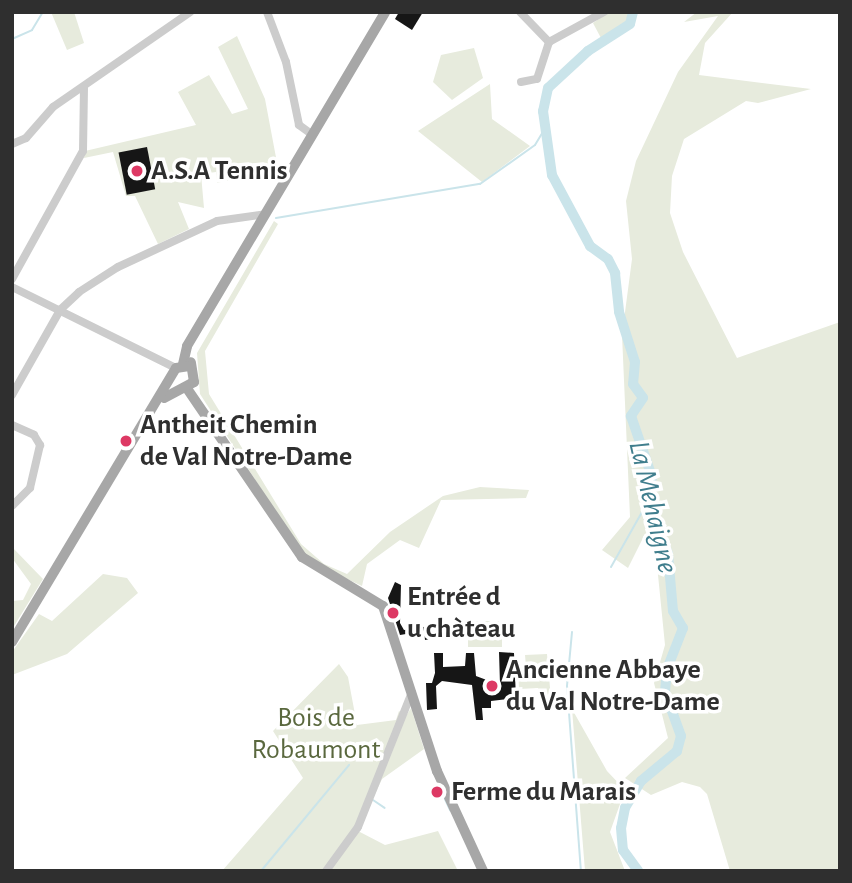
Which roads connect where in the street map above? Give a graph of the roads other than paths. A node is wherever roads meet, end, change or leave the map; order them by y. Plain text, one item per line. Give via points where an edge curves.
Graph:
1 (190, 12) edge
2 (267, 12) edge
3 (384, 12) edge
4 (520, 12) edge
5 (604, 12) edge
6 (549, 42) junction
7 (521, 82) dead end
8 (84, 87) junction
9 (313, 135) junction
10 (12, 144) edge
11 (266, 214) junction
12 (12, 279) edge
13 (12, 287) edge
14 (60, 310) junction
15 (183, 376) junction
16 (12, 394) edge
17 (12, 425) edge
18 (12, 506) edge
19 (12, 642) edge
20 (412, 692) junction
21 (326, 871) edge
22 (483, 871) edge

1 - 8 street
2 - 9 street via 286,62 299,125
3 - 9 main road
4 - 6 street
5 - 6 street
6 - 7 street via 537,79
8 - 10 street
8 - 12 street via 83,151
9 - 11 main road
11 - 14 street via 217,222 186,235 118,267
11 - 15 main road via 203,321
13 - 14 street
14 - 15 street
14 - 16 street
15 - 19 main road via 151,409
15 - 20 main road via 296,550 314,567 383,606
17 - 18 street via 34,435 40,445 30,488
20 - 21 street via 358,827
20 - 22 main road via 437,771

